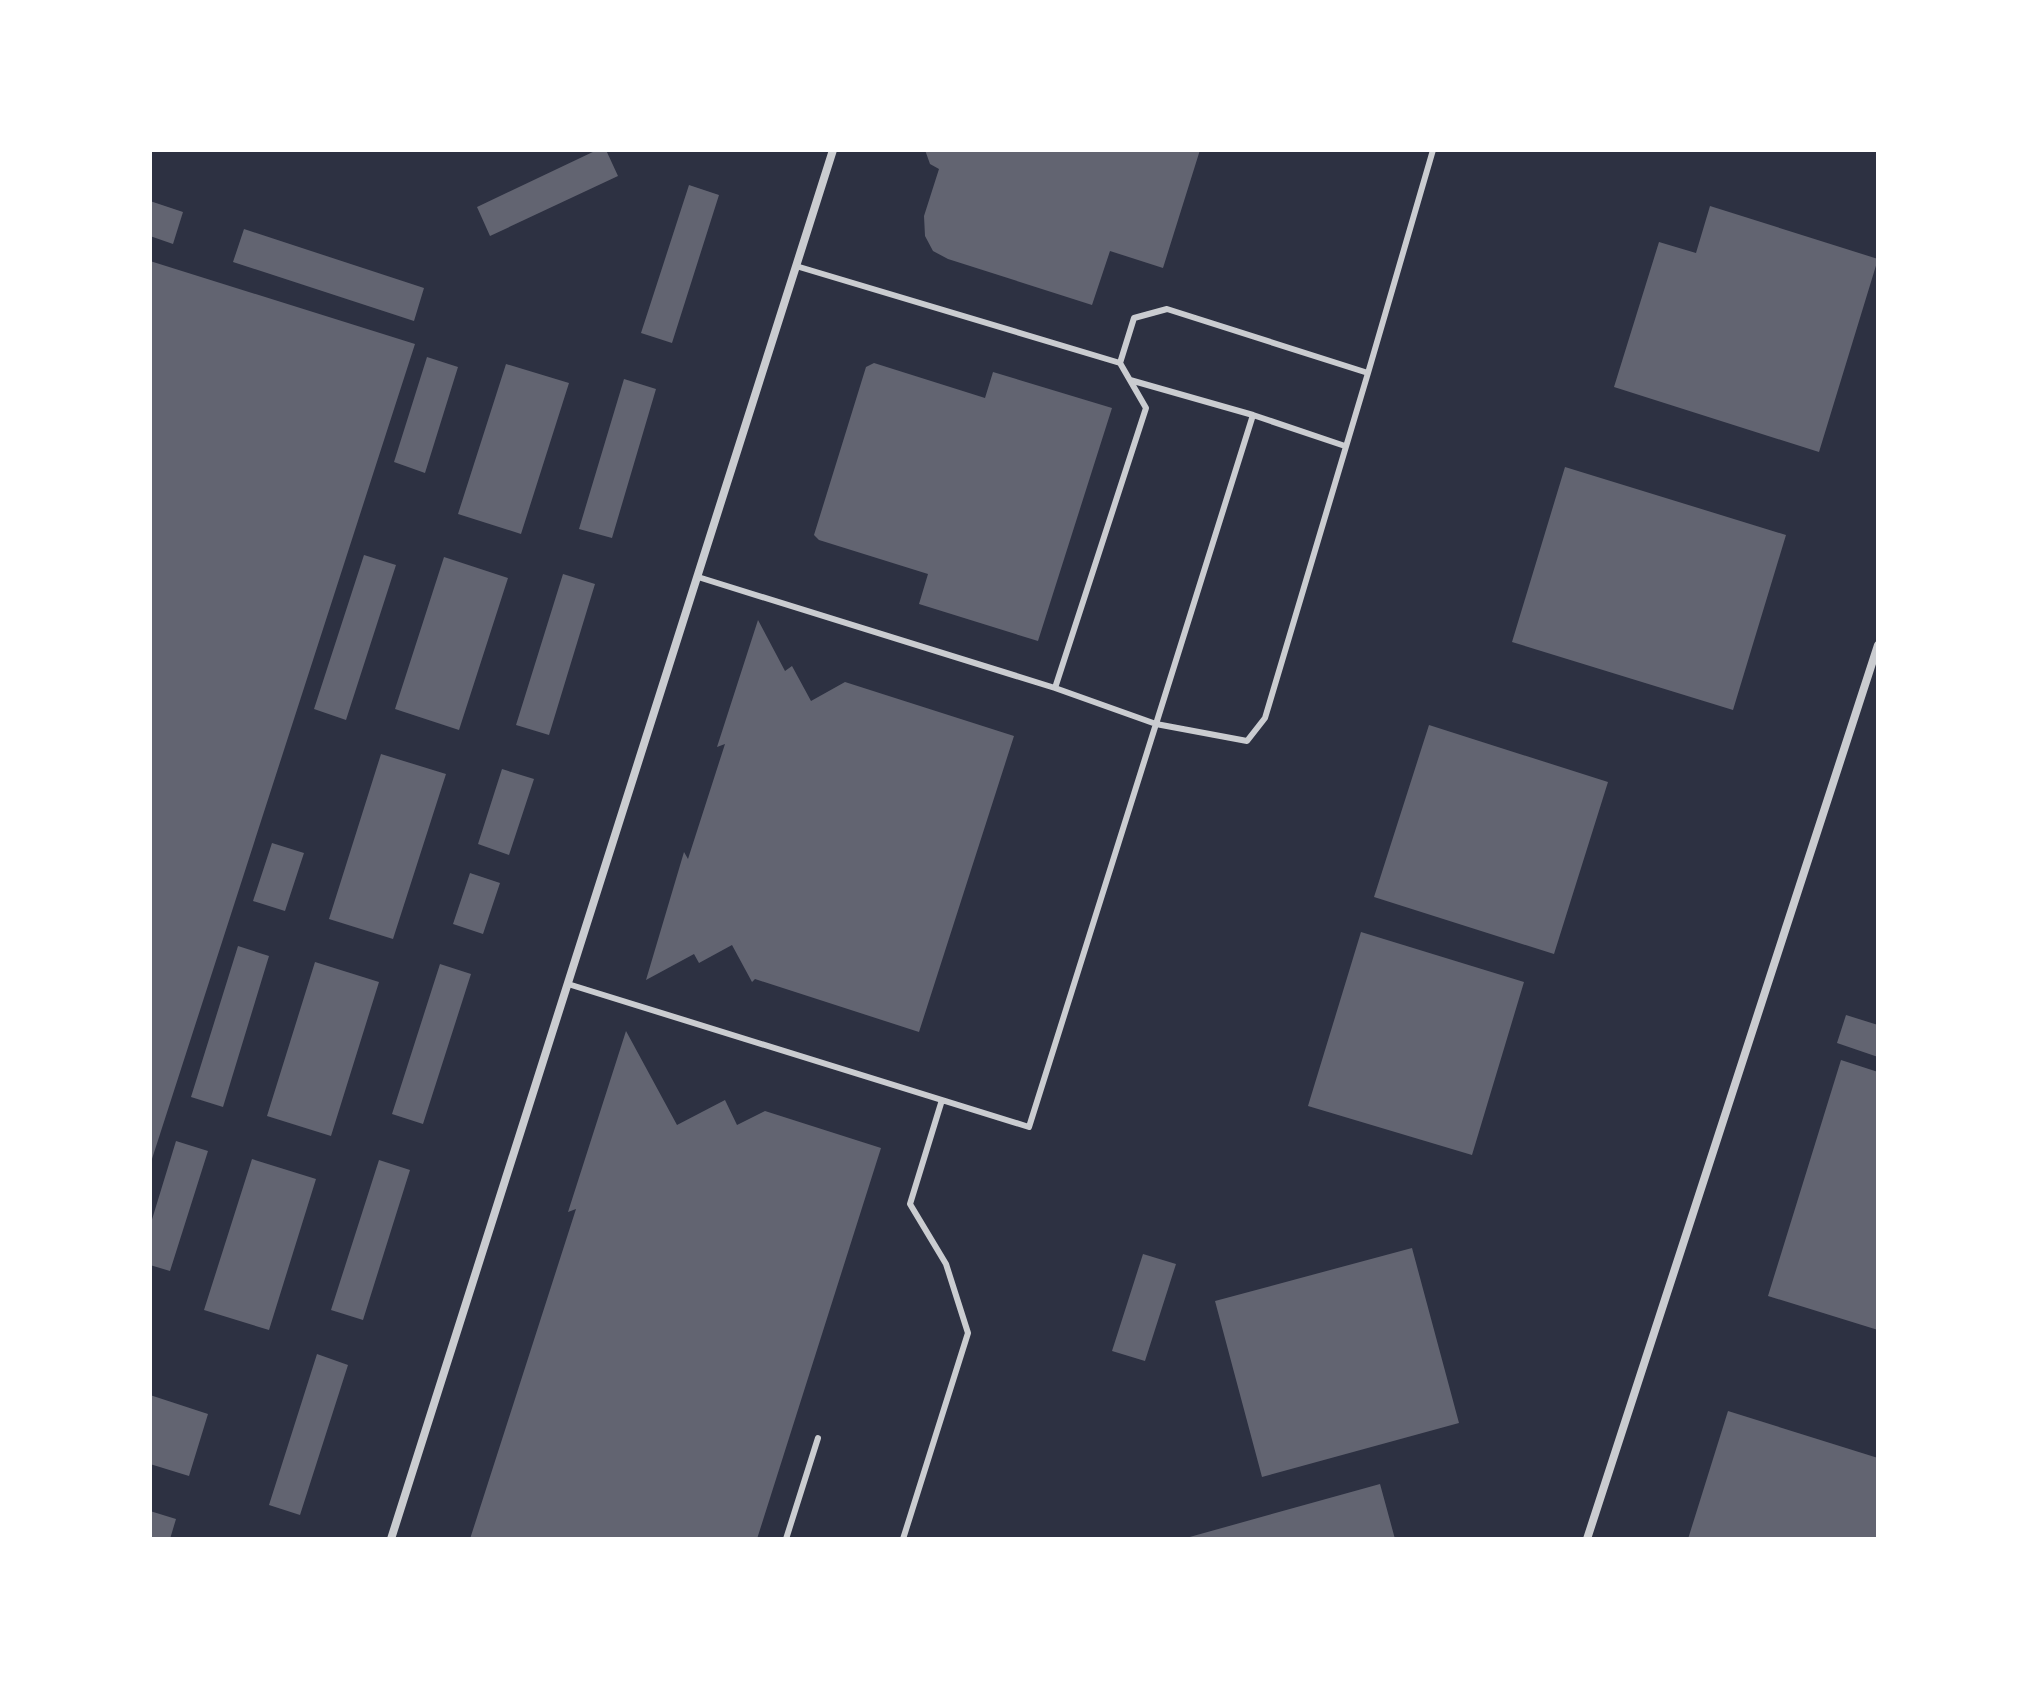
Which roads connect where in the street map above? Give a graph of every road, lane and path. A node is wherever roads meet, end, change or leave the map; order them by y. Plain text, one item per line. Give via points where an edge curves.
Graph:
1 (833, 150) edge
2 (1433, 150) edge
3 (796, 266) junction
4 (1120, 363) junction
5 (1368, 373) junction
6 (1130, 380) junction
7 (1253, 415) junction
8 (1345, 446) junction
9 (698, 577) junction
10 (1878, 645) edge
11 (1055, 688) junction
12 (1156, 724) junction
13 (568, 984) junction
14 (942, 1100) junction
15 (818, 1438) dead end
16 (391, 1539) edge
17 (786, 1539) edge
18 (903, 1539) edge
19 (1587, 1539) edge

1 - 3 street
2 - 5 lane
3 - 4 lane
3 - 9 street
4 - 5 lane via 1134,318 1167,309
4 - 6 lane
5 - 8 lane
6 - 7 lane
6 - 11 lane via 1146,408
7 - 8 lane
7 - 12 lane
8 - 12 lane via 1265,718 1247,741
9 - 11 lane
9 - 13 street
10 - 19 street
11 - 12 lane
12 - 14 lane via 1029,1127
13 - 14 lane
13 - 16 street
14 - 18 lane via 910,1204 946,1264 968,1333
15 - 17 lane

